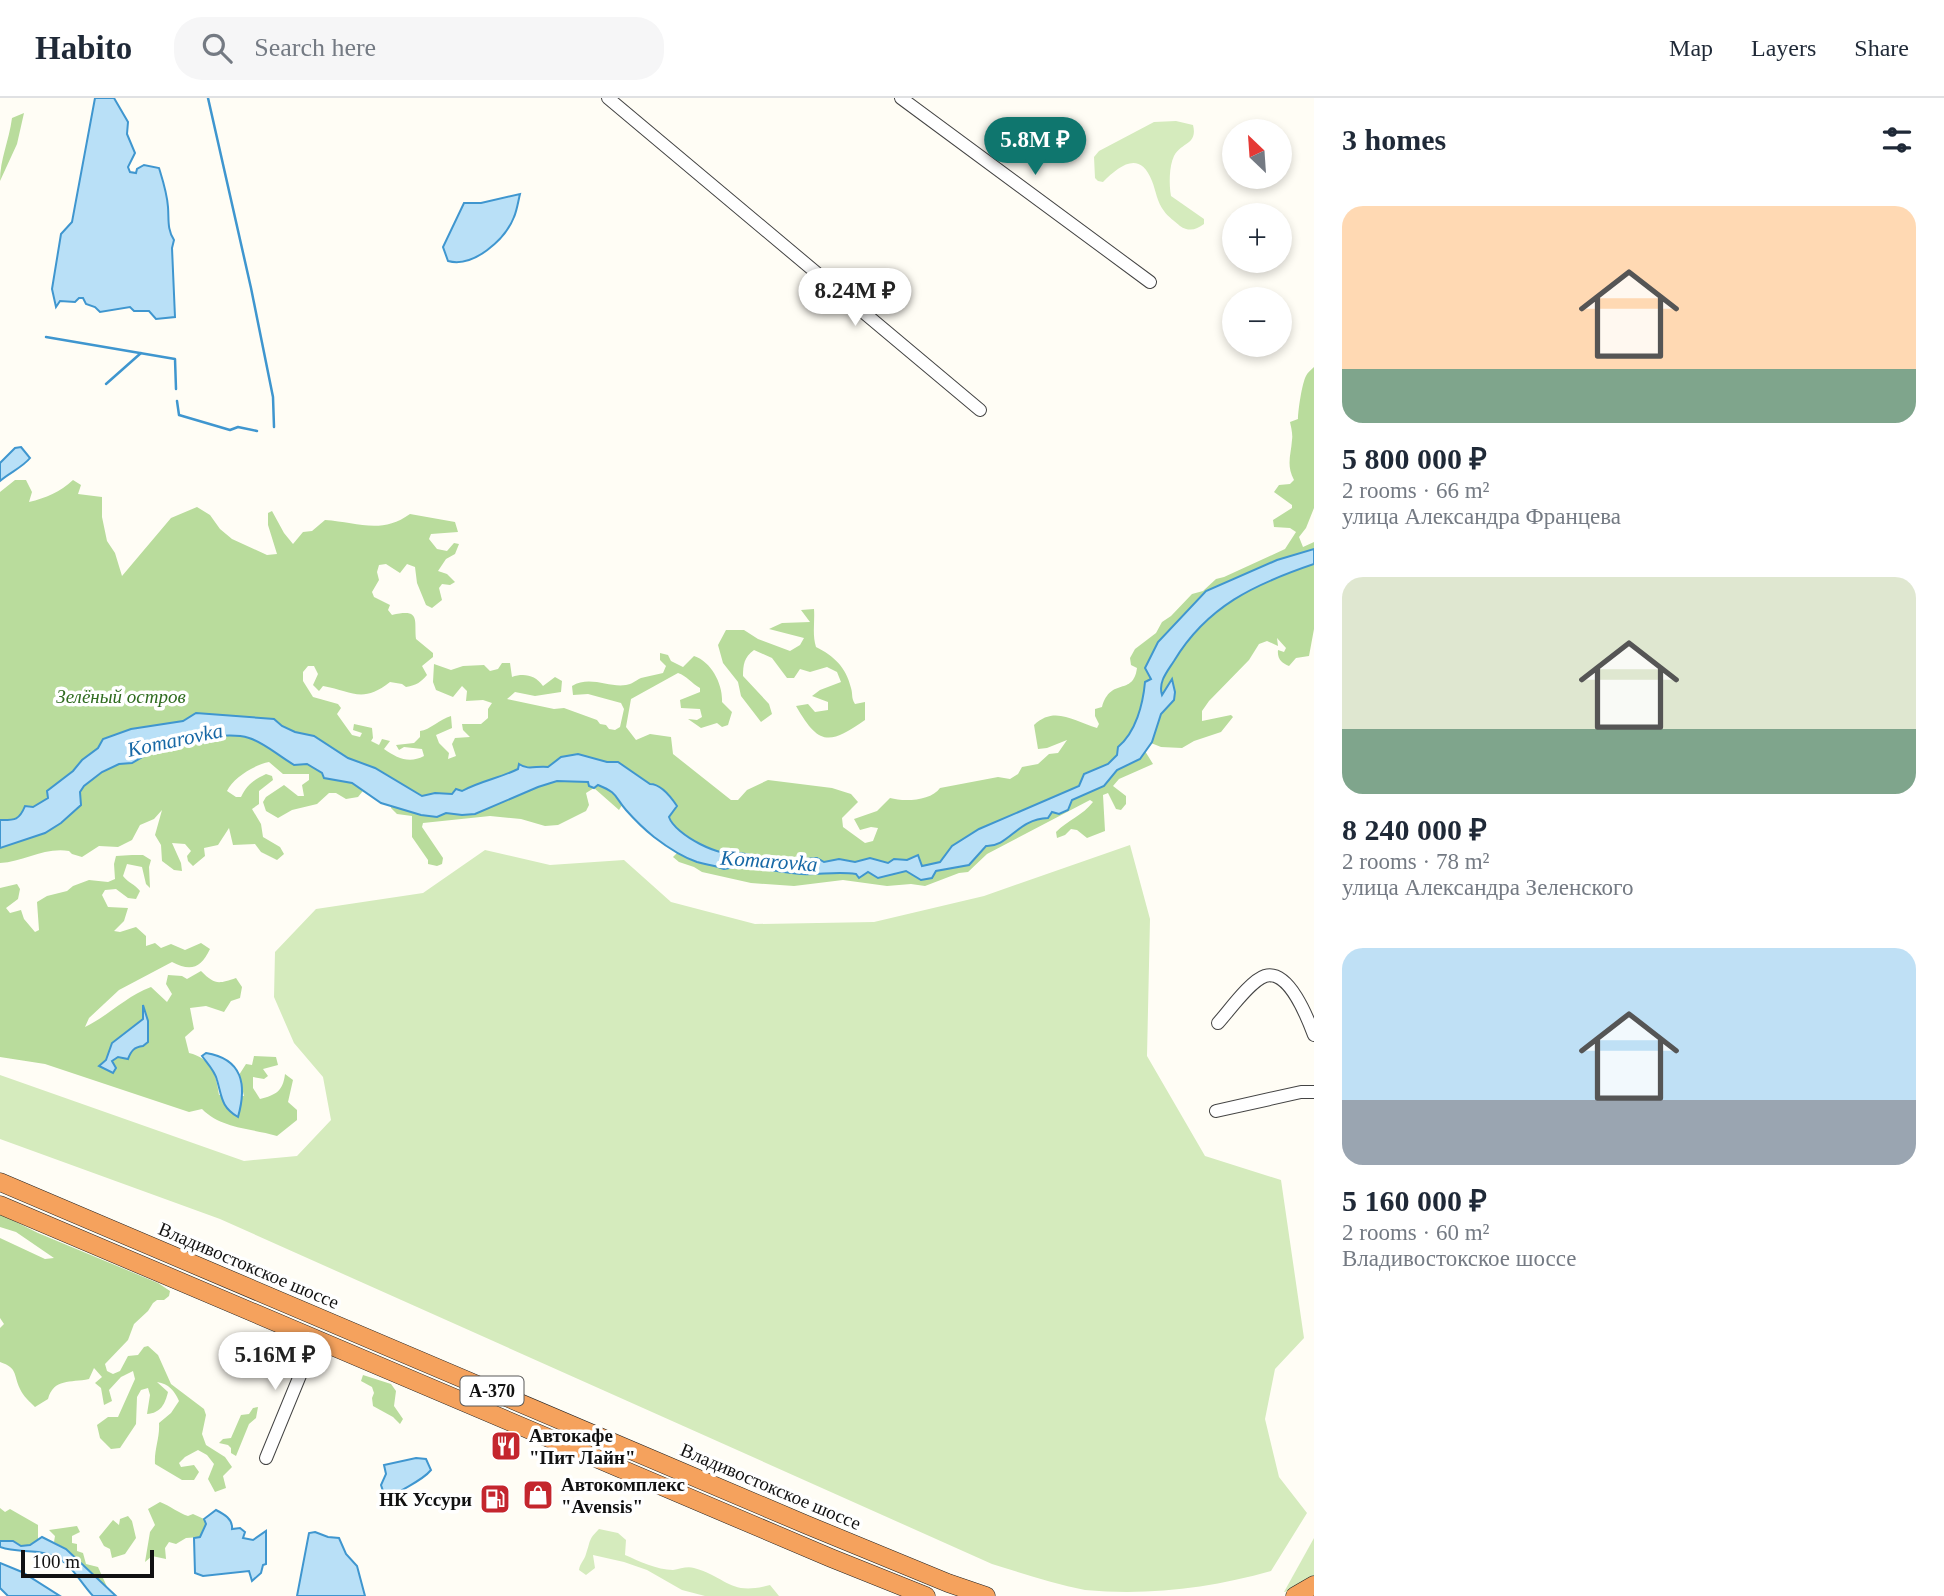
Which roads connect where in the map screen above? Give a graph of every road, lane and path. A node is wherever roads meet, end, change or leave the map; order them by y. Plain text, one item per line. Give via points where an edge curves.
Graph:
1 (608, 98) edge
2 (901, 98) edge
3 (1150, 282) dead end
4 (980, 410) dead end
5 (1219, 1023) dead end
6 (1314, 1035) edge
7 (1314, 1092) edge
8 (1216, 1111) dead end
9 (0, 1185) edge
10 (0, 1205) edge
11 (315, 1339) junction
12 (266, 1458) dead end
13 (1314, 1585) edge
14 (969, 1593) edge
15 (926, 1596) edge
16 (986, 1596) edge
17 (1294, 1596) edge

1 - 4 street
2 - 3 street
5 - 6 street via 1249,988 1271,976 1284,981 1296,995
7 - 8 street
9 - 14 highway, Владивостокское шоссе / А-370
10 - 11 highway, А-370
11 - 12 street
11 - 15 highway, А-370
13 - 17 highway
14 - 16 highway, Владивостокское шоссе / А-370

